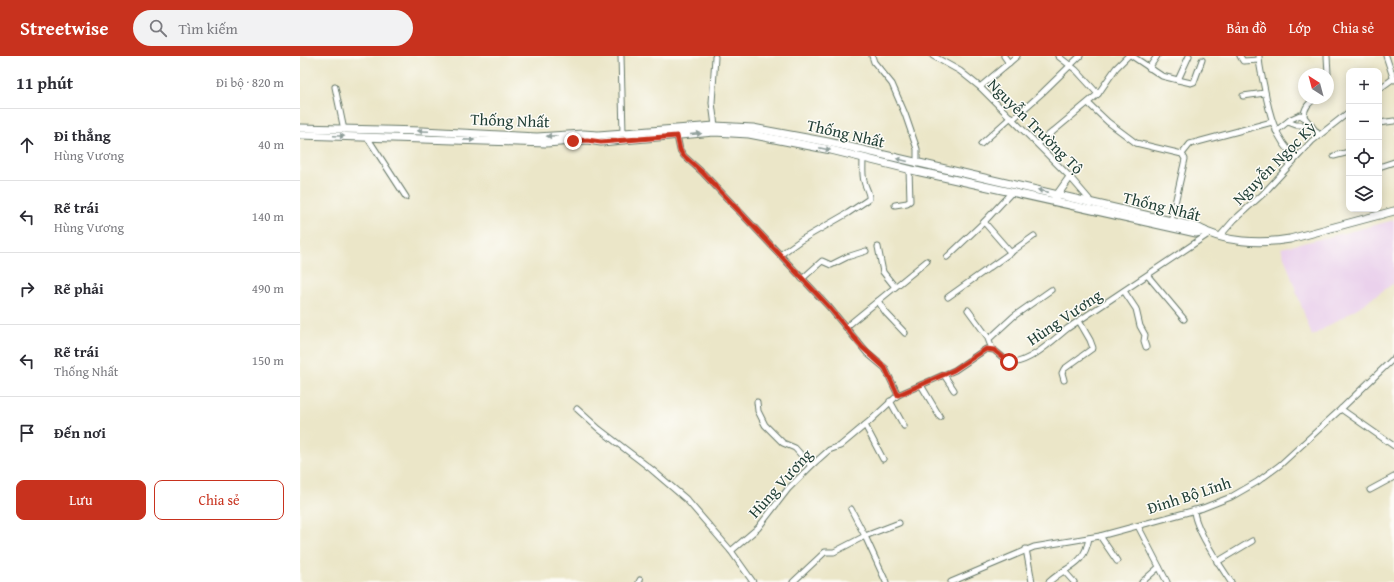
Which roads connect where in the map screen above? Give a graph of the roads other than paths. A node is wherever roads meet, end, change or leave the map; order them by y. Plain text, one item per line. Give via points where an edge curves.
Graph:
1 (621, 56) edge
2 (872, 56) edge
3 (933, 56) edge
4 (1004, 56) edge
5 (1017, 56) edge
6 (1058, 56) edge
7 (1080, 56) edge
8 (1128, 56) edge
9 (1132, 56) edge
10 (1157, 56) edge
11 (1189, 56) edge
12 (1240, 56) edge
13 (1327, 56) edge
14 (1386, 56) edge
15 (715, 57) dead end
16 (1259, 58) edge
17 (1202, 60) dead end
18 (1009, 63) junction
19 (1070, 65) junction
20 (1149, 68) junction
21 (1328, 68) edge
22 (1394, 79) edge
23 (1178, 80) junction
24 (335, 87) dead end
25 (980, 87) junction
26 (1382, 87) edge
27 (1265, 93) junction
28 (1098, 94) junction
29 (1243, 96) dead end
30 (1088, 103) junction
31 (1308, 104) edge
32 (1346, 114) edge
33 (1304, 117) junction
34 (1012, 118) junction
35 (1394, 121) edge
36 (1272, 122) junction
37 (1288, 122) junction
38 (1382, 123) edge
39 (1311, 125) junction
40 (715, 126) junction
41 (300, 128) edge
42 (344, 130) junction
43 (1276, 132) junction
44 (623, 133) junction
45 (1319, 134) junction
46 (300, 135) edge
47 (451, 136) junction
48 (633, 136) junction
49 (677, 136) junction
50 (367, 137) junction
51 (981, 144) dead end
52 (1038, 144) junction
53 (1346, 153) edge
54 (1182, 154) junction
55 (1334, 156) dead end
56 (863, 158) junction
57 (1296, 158) junction
58 (1394, 162) edge
59 (917, 164) junction
60 (1382, 166) edge
61 (909, 169) junction
62 (932, 170) junction
63 (1070, 177) junction
64 (1012, 192) junction
65 (406, 197) dead end
66 (1055, 198) junction
67 (895, 206) dead end
68 (1090, 206) junction
69 (1394, 211) edge
70 (1171, 221) junction
71 (984, 222) junction
72 (1207, 232) junction
73 (1034, 236) dead end
74 (1220, 236) junction
75 (878, 247) dead end
76 (866, 251) dead end
77 (1011, 253) junction
78 (780, 255) junction
79 (947, 257) dead end
80 (927, 261) dead end
81 (1148, 276) junction
82 (802, 279) junction
83 (895, 287) junction
84 (1051, 290) dead end
85 (1124, 291) junction
86 (948, 298) dead end
87 (878, 301) junction
88 (968, 310) dead end
89 (1184, 319) dead end
90 (1079, 321) junction
91 (846, 327) junction
92 (905, 333) dead end
93 (989, 339) junction
94 (1146, 347) dead end
95 (992, 349) junction
96 (1394, 358) edge
97 (944, 375) junction
98 (1064, 380) dead end
99 (922, 385) junction
100 (954, 390) dead end
101 (898, 395) junction
102 (890, 401) junction
103 (757, 402) dead end
104 (577, 409) dead end
105 (1341, 409) junction
106 (940, 417) dead end
107 (865, 426) junction
108 (904, 426) dead end
109 (1394, 446) edge
110 (883, 459) dead end
111 (811, 466) junction
112 (1394, 477) edge
113 (1370, 490) dead end
114 (851, 509) dead end
115 (1194, 510) junction
116 (899, 523) dead end
117 (1138, 526) junction
118 (865, 536) junction
119 (1100, 536) junction
120 (1088, 538) junction
121 (1252, 541) dead end
122 (1026, 549) junction
123 (731, 551) junction
124 (1118, 561) dead end
125 (1218, 562) junction
126 (1159, 567) junction
127 (1064, 571) junction
128 (753, 582) edge
129 (793, 582) edge
130 (886, 582) edge
131 (951, 582) edge
132 (1032, 582) edge
133 (1049, 582) edge
134 (1074, 582) edge
135 (1142, 582) edge
136 (1167, 582) edge
137 (1231, 582) edge

1 - 44 street
2 - 59 street via 892,84 905,114 918,149
3 - 25 street, Nguyễn Trường Tộ via 960,71
4 - 18 street
5 - 18 street
6 - 19 street
7 - 19 street
8 - 28 street
9 - 20 street
10 - 20 street
11 - 23 street
12 - 16 street via 1243,61
13 - 21 street
14 - 22 street
15 - 40 street via 712,103
16 - 27 street
17 - 23 street via 1194,82
18 - 25 street
19 - 28 street
19 - 34 street
20 - 23 street via 1162,76
22 - 26 street
24 - 42 street
25 - 34 street, Nguyễn Trường Tộ
27 - 29 street
27 - 36 street
28 - 30 street
30 - 52 street
30 - 54 street via 1136,143
31 - 33 street
32 - 45 street, Nguyễn Ngọc Kỳ
33 - 37 street via 1297,116
33 - 39 street
34 - 51 street
34 - 52 street, Nguyễn Trường Tộ
35 - 38 street
36 - 43 street
36 - 54 street via 1190,144
37 - 39 street
37 - 43 street
39 - 45 street
40 - 48 main road, Thống Nhất
59 -> 40 main road, Thống Nhất via 828,142 738,126
41 - 42 main road, Thống Nhất
47 -> 42 main road, Thống Nhất
43 - 57 street via 1284,146
44 -> 47 main road, Thống Nhất via 598,136
44 - 48 main road, Thống Nhất
45 - 57 street, Nguyễn Ngọc Kỳ
46 -> 50 main road, Thống Nhất
47 -> 48 main road, Thống Nhất via 546,143 587,140 601,142
47 - 50 main road, Thống Nhất
48 - 49 main road, Thống Nhất
49 -> 56 main road, Thống Nhất via 721,132 749,134
49 - 78 street via 684,156
50 - 65 street
52 - 63 street, Nguyễn Trường Tộ
53 - 55 street
54 - 70 street via 1185,159
56 - 61 main road, Thống Nhất
56 - 78 street via 864,181 869,199
57 - 74 street, Nguyễn Ngọc Kỳ
58 - 60 street
59 - 62 main road, Thống Nhất
61 - 62 main road, Thống Nhất
61 - 67 street via 910,201
62 - 64 main road, Thống Nhất
66 -> 62 main road, Thống Nhất
63 - 66 main road
63 - 68 street, Nguyễn Trường Tộ
64 - 66 main road, Thống Nhất
64 - 71 street
66 - 68 main road, Thống Nhất
68 - 70 main road, Thống Nhất
68 - 72 main road, Thống Nhất via 1191,232
69 - 74 main road via 1284,240 1244,240
70 - 72 main road, Thống Nhất
71 - 77 street
71 - 79 street
72 - 74 main road
72 - 81 street, Hùng Vương
73 - 77 street
75 - 83 street via 883,272
76 - 82 street via 831,265 822,261
77 - 86 street
78 - 82 street
80 - 83 street
81 - 85 street, Hùng Vương
81 - 89 street
82 - 91 street
83 - 87 street
84 - 93 street via 1014,316
85 - 90 street, Hùng Vương
85 - 94 street via 1136,309 1145,334
87 - 91 street
87 - 92 street
88 - 93 street
90 - 95 street, Hùng Vương via 1045,347 1016,362 1009,362
90 - 98 street via 1093,348 1064,369
91 - 101 street via 887,371
93 - 95 street
95 - 97 street, Hùng Vương via 984,350 961,367
96 - 105 street, Đinh Bộ Lĩnh
97 - 99 street, Hùng Vương
97 - 100 street
99 - 101 street, Hùng Vương
99 - 106 street
101 - 102 street, Hùng Vương
102 - 107 street, Hùng Vương
102 - 108 street
103 - 111 street via 758,411 765,425 783,443 795,448
104 - 123 street via 675,488 694,506
105 - 109 street
105 - 115 street, Đinh Bộ Lĩnh via 1266,476 1231,497
107 - 110 street
107 - 111 street, Hùng Vương via 840,446 829,450
111 - 123 street, Hùng Vương via 788,489 758,528
112 - 113 street
114 - 118 street
115 - 117 street, Đinh Bộ Lĩnh
115 - 125 street via 1197,524
116 - 118 street
117 - 119 street, Đinh Bộ Lĩnh
117 - 126 street
118 - 129 street via 834,552 825,552
118 - 130 street
119 - 120 street, Đinh Bộ Lĩnh
119 - 124 street
120 - 122 street, Đinh Bộ Lĩnh
120 - 127 street via 1083,556
121 - 125 street
122 - 131 street, Đinh Bộ Lĩnh
122 - 132 street
123 - 128 street
125 - 137 street
126 - 135 street
126 - 136 street
127 - 133 street
127 - 134 street

